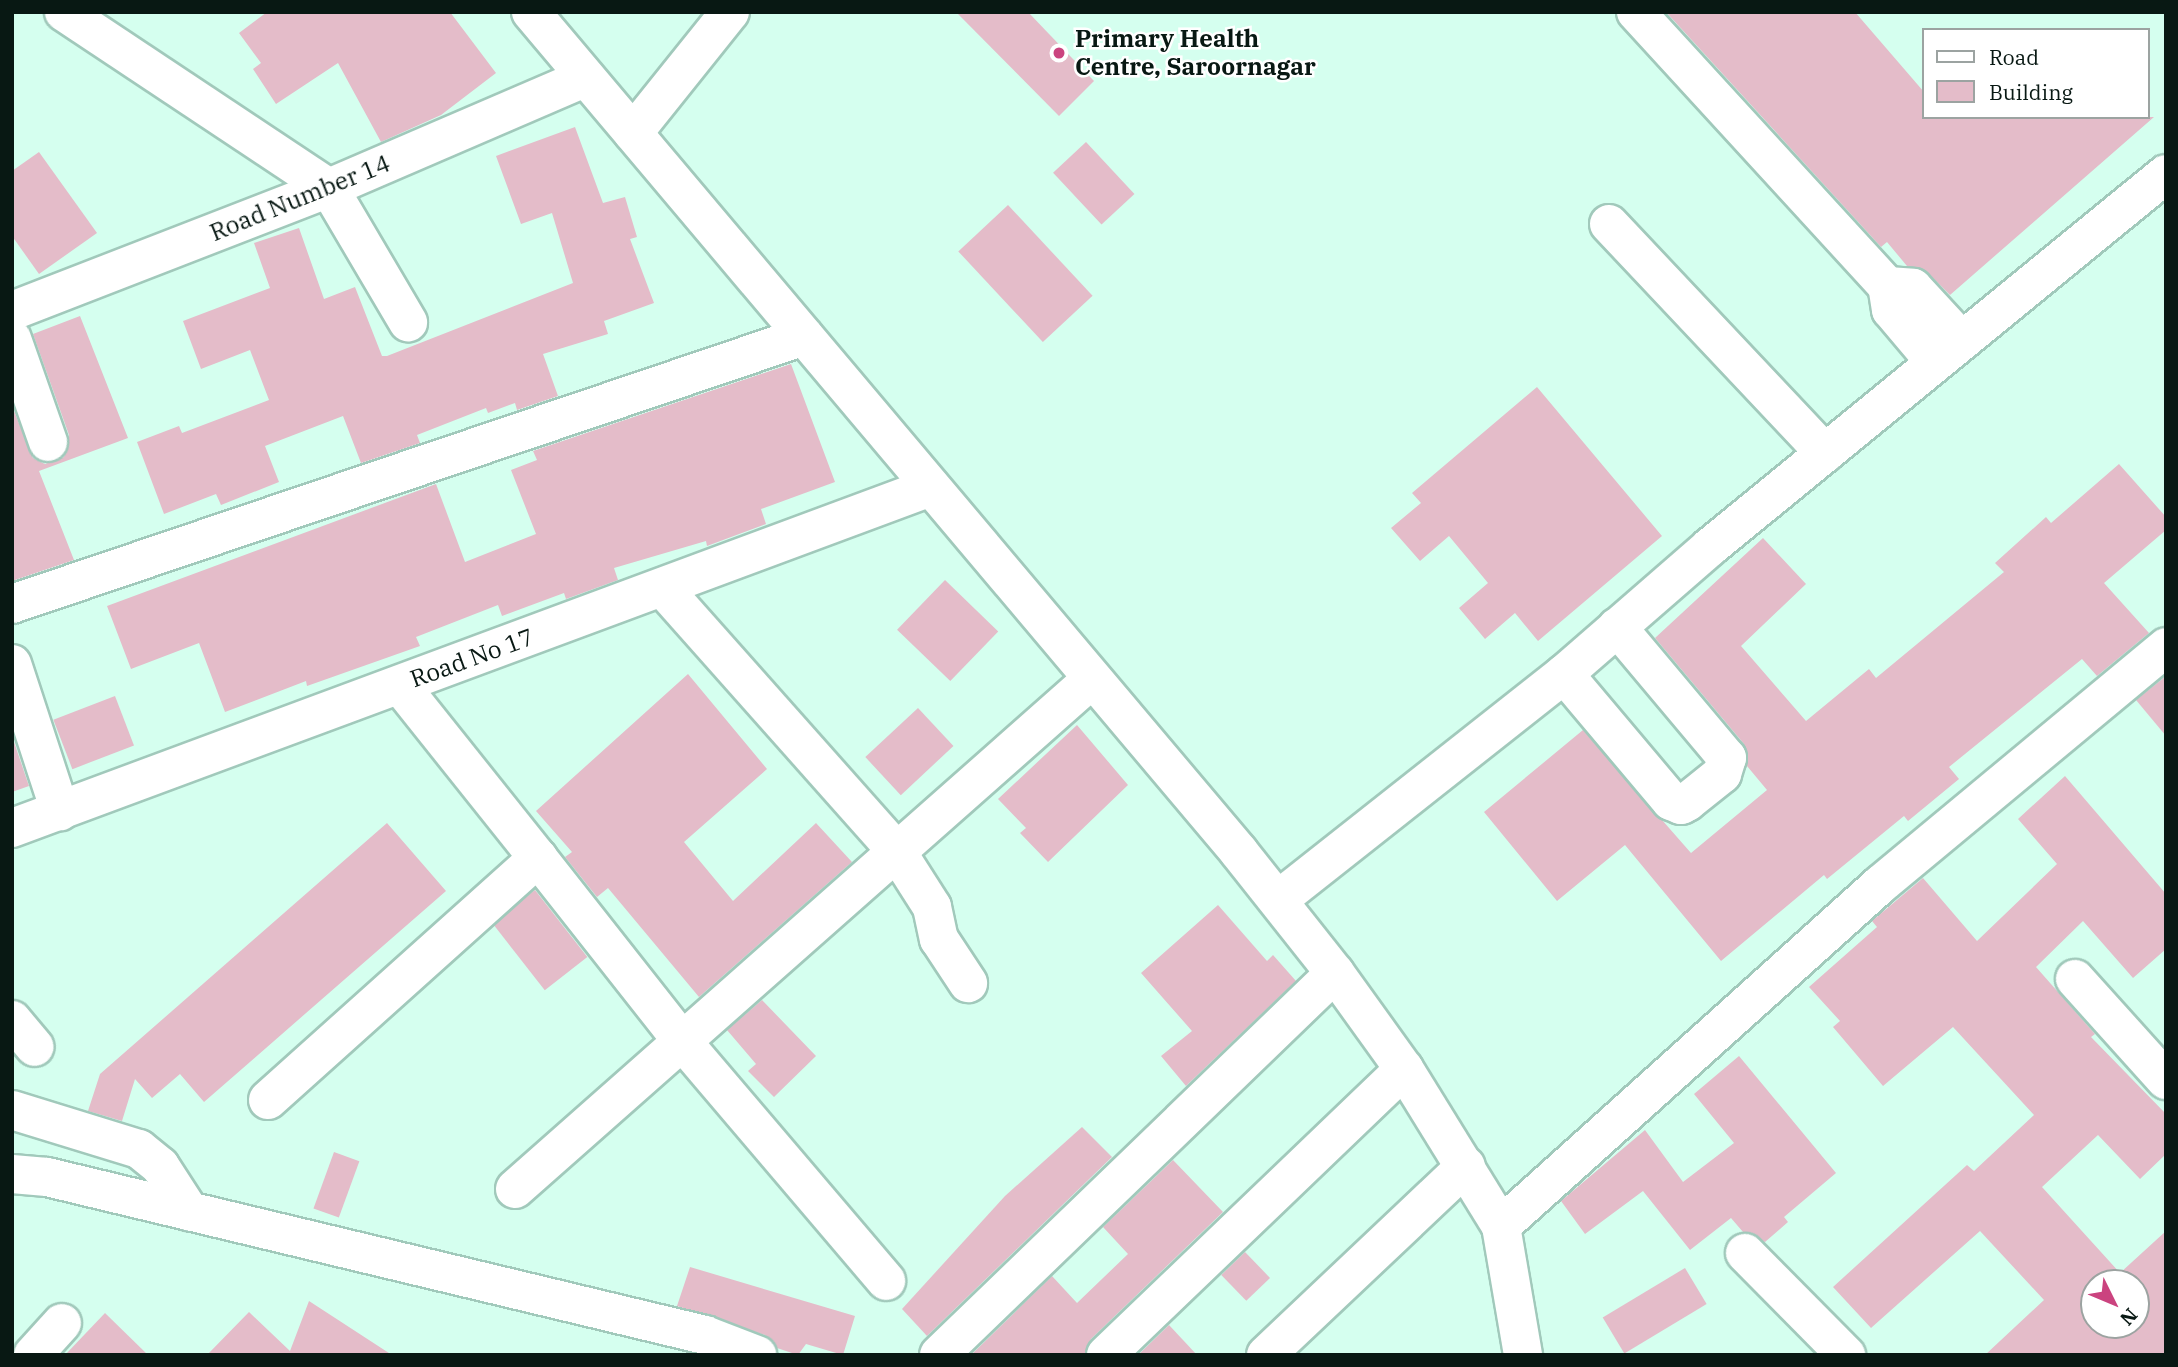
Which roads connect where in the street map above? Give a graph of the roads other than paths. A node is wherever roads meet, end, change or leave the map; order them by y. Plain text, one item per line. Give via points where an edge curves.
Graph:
1 (64, 12) edge
2 (531, 12) edge
3 (730, 12) edge
4 (1636, 12) edge
5 (585, 78) junction
6 (633, 133) junction
7 (2166, 174) edge
8 (329, 188) junction
9 (1608, 223) dead end
10 (12, 311) edge
11 (408, 322) dead end
12 (804, 336) junction
13 (12, 340) edge
14 (1948, 352) junction
15 (48, 442) dead end
16 (1825, 453) junction
17 (931, 487) junction
18 (663, 588) junction
19 (12, 604) edge
20 (1617, 627) junction
21 (2166, 648) edge
22 (12, 664) edge
23 (1564, 674) junction
24 (1092, 679) junction
25 (400, 685) junction
26 (60, 811) junction
27 (12, 828) edge
28 (897, 852) junction
29 (538, 858) junction
30 (1278, 900) junction
31 (1335, 973) junction
32 (2075, 979) dead end
33 (968, 983) dead end
34 (682, 1041) junction
35 (1404, 1069) junction
36 (2166, 1080) edge
37 (268, 1100) dead end
38 (12, 1110) edge
39 (1466, 1166) junction
40 (12, 1174) edge
41 (515, 1189) dead end
42 (189, 1211) junction
43 (1501, 1226) junction
44 (1745, 1253) dead end
45 (886, 1281) dead end
46 (62, 1323) dead end
47 (33, 1355) edge
48 (757, 1355) edge
49 (939, 1355) edge
50 (1106, 1355) edge
51 (1266, 1355) edge
52 (1523, 1355) edge
53 (1846, 1355) edge

1 - 8 street
2 - 5 street
3 - 6 street
4 - 14 street via 1887,286 1913,288
5 - 6 street
5 - 8 street, Road Number 14
6 - 12 street
7 - 14 street
8 - 10 street, Road Number 14
8 - 11 street
9 - 16 street
12 - 17 street
12 - 19 street
13 - 15 street
14 - 16 street
16 - 20 street
17 - 18 street, Road No 17
17 - 24 street
18 - 25 street, Road No 17
18 - 28 street
20 - 23 street
20 - 23 street via 1727,758 1722,774 1687,802 1671,801
21 - 43 street via 1881,884
22 - 26 street
23 - 30 street
24 - 28 street
24 - 30 street
25 - 26 street, Road No 17
25 - 29 street
26 - 27 street, Road No 17
28 - 33 street via 932,907 939,939
28 - 34 street
29 - 34 street
29 - 37 street
30 - 31 street
31 - 35 street
31 - 49 street
32 - 36 street
34 - 41 street
34 - 45 street
35 - 39 street
35 - 50 street
38 - 42 street via 139,1149 160,1166
39 - 43 street
39 - 51 street
40 - 42 street via 47,1177
42 - 48 street via 705,1335
43 - 52 street
44 - 53 street
46 - 47 street

